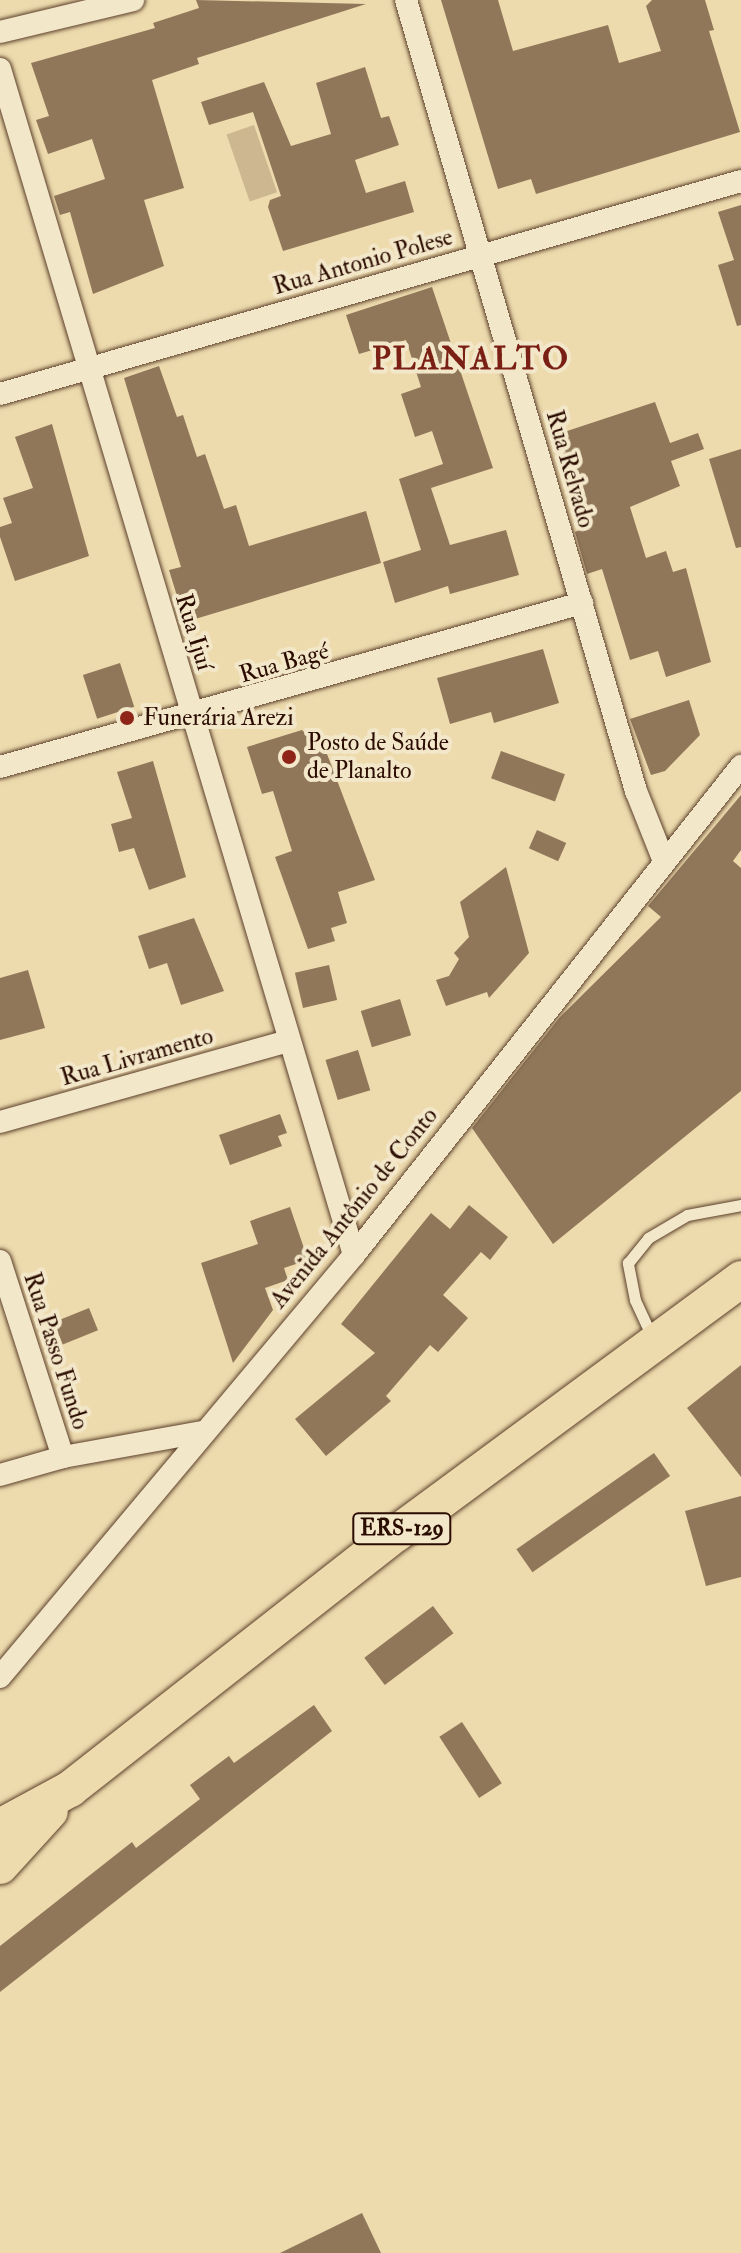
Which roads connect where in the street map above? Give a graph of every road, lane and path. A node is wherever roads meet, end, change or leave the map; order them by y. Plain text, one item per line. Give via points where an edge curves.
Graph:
1 (133, 0) edge
2 (406, 0) edge
3 (0, 32) edge
4 (0, 69) edge
5 (741, 181) edge
6 (481, 255) junction
7 (88, 368) junction
8 (0, 394) edge
9 (582, 603) junction
10 (192, 717) junction
11 (741, 766) edge
12 (0, 767) edge
13 (663, 859) junction
14 (288, 1041) junction
15 (0, 1122) edge
16 (741, 1205) edge
17 (354, 1255) junction
18 (0, 1261) edge
19 (741, 1279) edge
20 (655, 1343) junction
21 (202, 1432) junction
22 (63, 1457) junction
23 (0, 1475) edge
24 (0, 1677) edge
25 (70, 1789) junction
26 (0, 1808) edge
27 (0, 1827) edge
28 (0, 1866) edge

1 - 3 street
2 - 6 street, Rua Relvado
4 - 7 street, Rua Ijuí
5 - 6 street, Rua Antonio Polese
6 - 7 street, Rua Antonio Polese
6 - 9 street, Rua Relvado
7 - 8 street, Rua Antonio Polese
7 - 10 street, Rua Ijuí
9 - 10 street, Rua Bagé
9 - 13 street, Rua Relvado via 636,791
10 - 12 street, Rua Bagé
10 - 14 street, Rua Ijuí
11 - 13 street, Avenida Antônio de Conto
13 - 17 street, Avenida Antônio de Conto
14 - 15 street, Rua Livramento
14 - 17 street, Rua Ijuí
16 - 20 lane via 687,1215 648,1238 628,1263 635,1300
17 - 21 street, Avenida Antônio de Conto
18 - 22 street, Rua Passo Fundo
19 - 20 main road, ERS-129
20 - 25 main road, ERS-129 via 397,1533
21 - 22 street
21 - 24 street, Avenida Antônio de Conto
22 - 23 street
25 - 26 street
25 - 27 main road, ERS-129
25 - 28 main road, ERS-129

